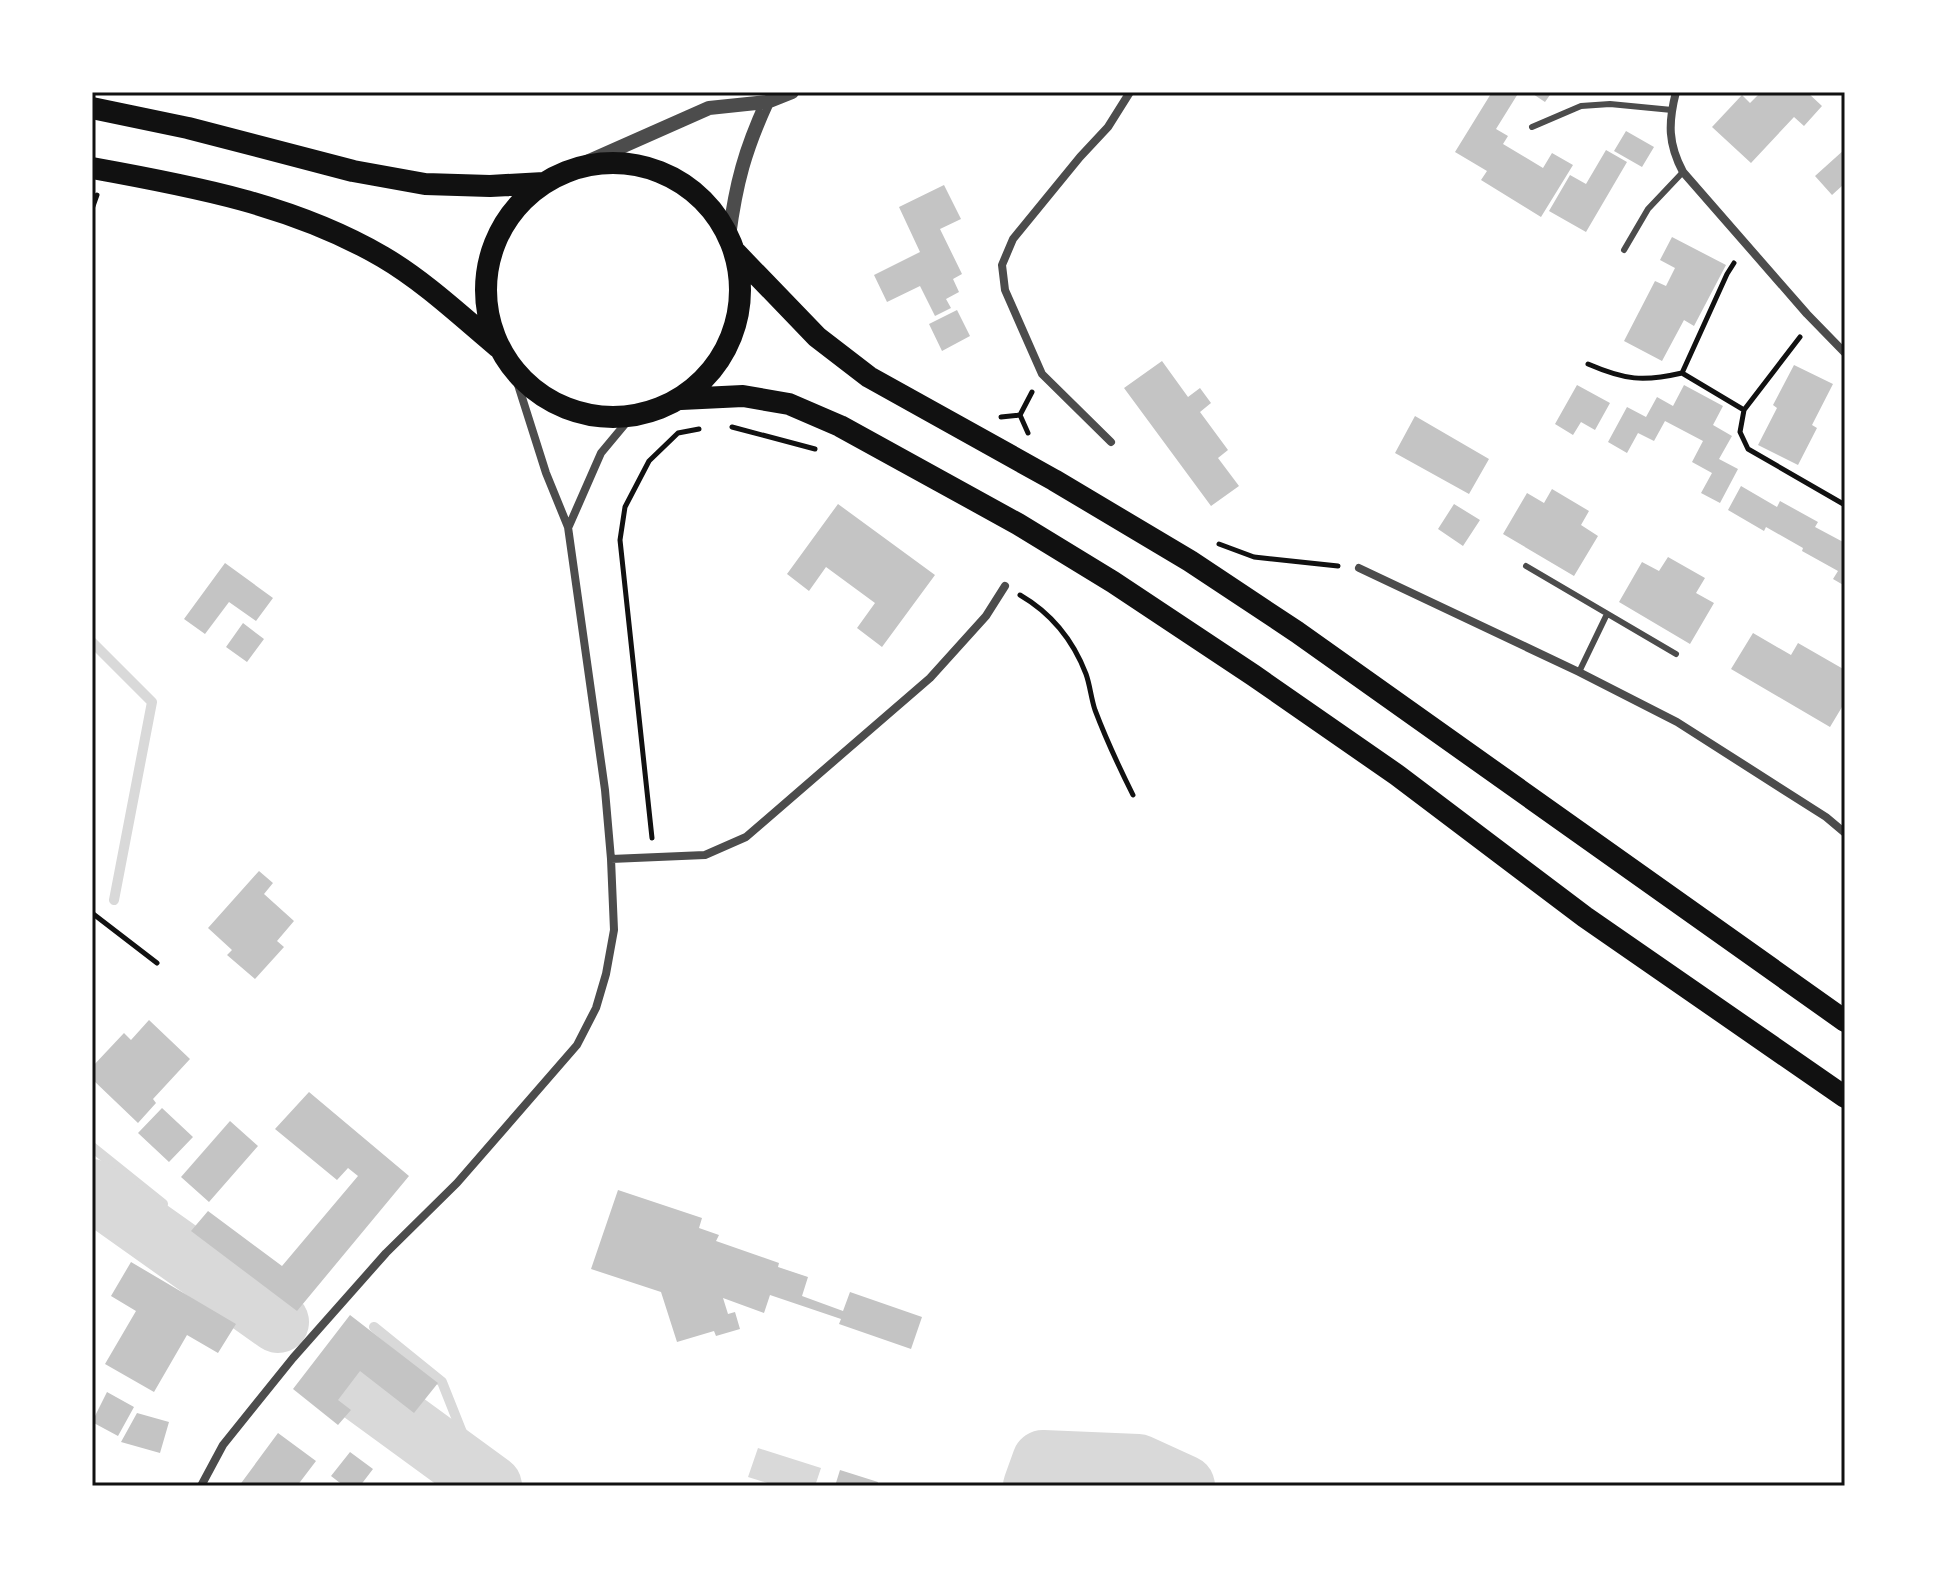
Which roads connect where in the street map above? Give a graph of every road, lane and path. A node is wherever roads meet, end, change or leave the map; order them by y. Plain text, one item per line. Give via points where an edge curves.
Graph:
1 (792, 92) edge
2 (1130, 92) edge
3 (1676, 92) edge
4 (767, 102) junction
5 (92, 108) edge
6 (1672, 110) junction
7 (1532, 127) dead end
8 (92, 168) edge
9 (569, 170) junction
10 (1683, 172) junction
11 (544, 183) junction
12 (733, 244) junction
13 (1748, 246) junction
14 (1624, 250) dead end
15 (1812, 320) junction
16 (499, 348) junction
17 (1845, 353) edge
18 (1588, 364) dead end
19 (513, 369) junction
20 (1682, 373) junction
21 (681, 399) junction
22 (1027, 403) dead end
23 (1744, 410) junction
24 (1020, 415) junction
25 (631, 417) junction
26 (993, 418) dead end
27 (721, 424) dead end
28 (707, 427) dead end
29 (1031, 440) dead end
30 (1111, 442) dead end
31 (826, 452) dead end
32 (1845, 505) edge
33 (568, 527) junction
34 (1254, 557) dead end
35 (1526, 566) dead end
36 (1359, 568) joint
37 (1005, 586) joint
38 (1607, 614) junction
39 (1676, 654) dead end
40 (1579, 672) junction
41 (1133, 795) dead end
42 (1845, 833) edge
43 (652, 842) dead end
44 (611, 859) junction
45 (92, 913) edge
46 (157, 963) dead end
47 (1845, 1021) edge
48 (1845, 1097) edge
49 (201, 1486) edge

1 - 4 street
2 - 30 street via 1108,127 1013,239 1002,265 1005,290 1042,374
3 - 6 street
4 - 9 street via 709,108
4 - 12 street via 747,144 735,195
5 - 11 highway via 425,184
6 - 7 lane via 1581,106
6 - 10 street via 1673,152
8 - 16 highway via 256,203 326,227 385,258
9 - 11 highway
9 - 12 highway via 606,162 644,166 679,180 708,205
10 - 13 street
10 - 14 lane via 1648,209
11 - 16 highway via 501,228 490,257 485,287
12 - 21 highway via 741,286 738,319 726,351 707,378
12 - 47 highway via 817,337 869,377 1202,569
13 - 15 street
13 - 20 path via 1727,274
15 - 17 street
15 - 23 path
16 - 19 highway
18 - 20 path via 1618,377 1656,379
19 - 25 highway via 565,409
19 - 33 street
20 - 23 path
21 - 25 highway
21 - 48 highway via 743,396 789,404 840,426 1018,524 1266,684 1585,917
22 - 24 path
23 - 32 path via 1740,432 1748,449
24 - 26 path
24 - 29 path
25 - 33 street via 601,453
27 - 31 path
28 - 43 path via 678,433 649,461 625,507 620,540
33 - 44 street
34 - 36 path
35 - 38 lane
36 - 40 street
37 - 41 path via 1042,608 1067,637
37 - 44 street via 986,616 930,678 746,837 705,855
38 - 39 lane
38 - 40 lane
40 - 42 street via 1677,722
44 - 49 street via 614,930 606,974 577,1045 293,1358 223,1445
45 - 46 path

